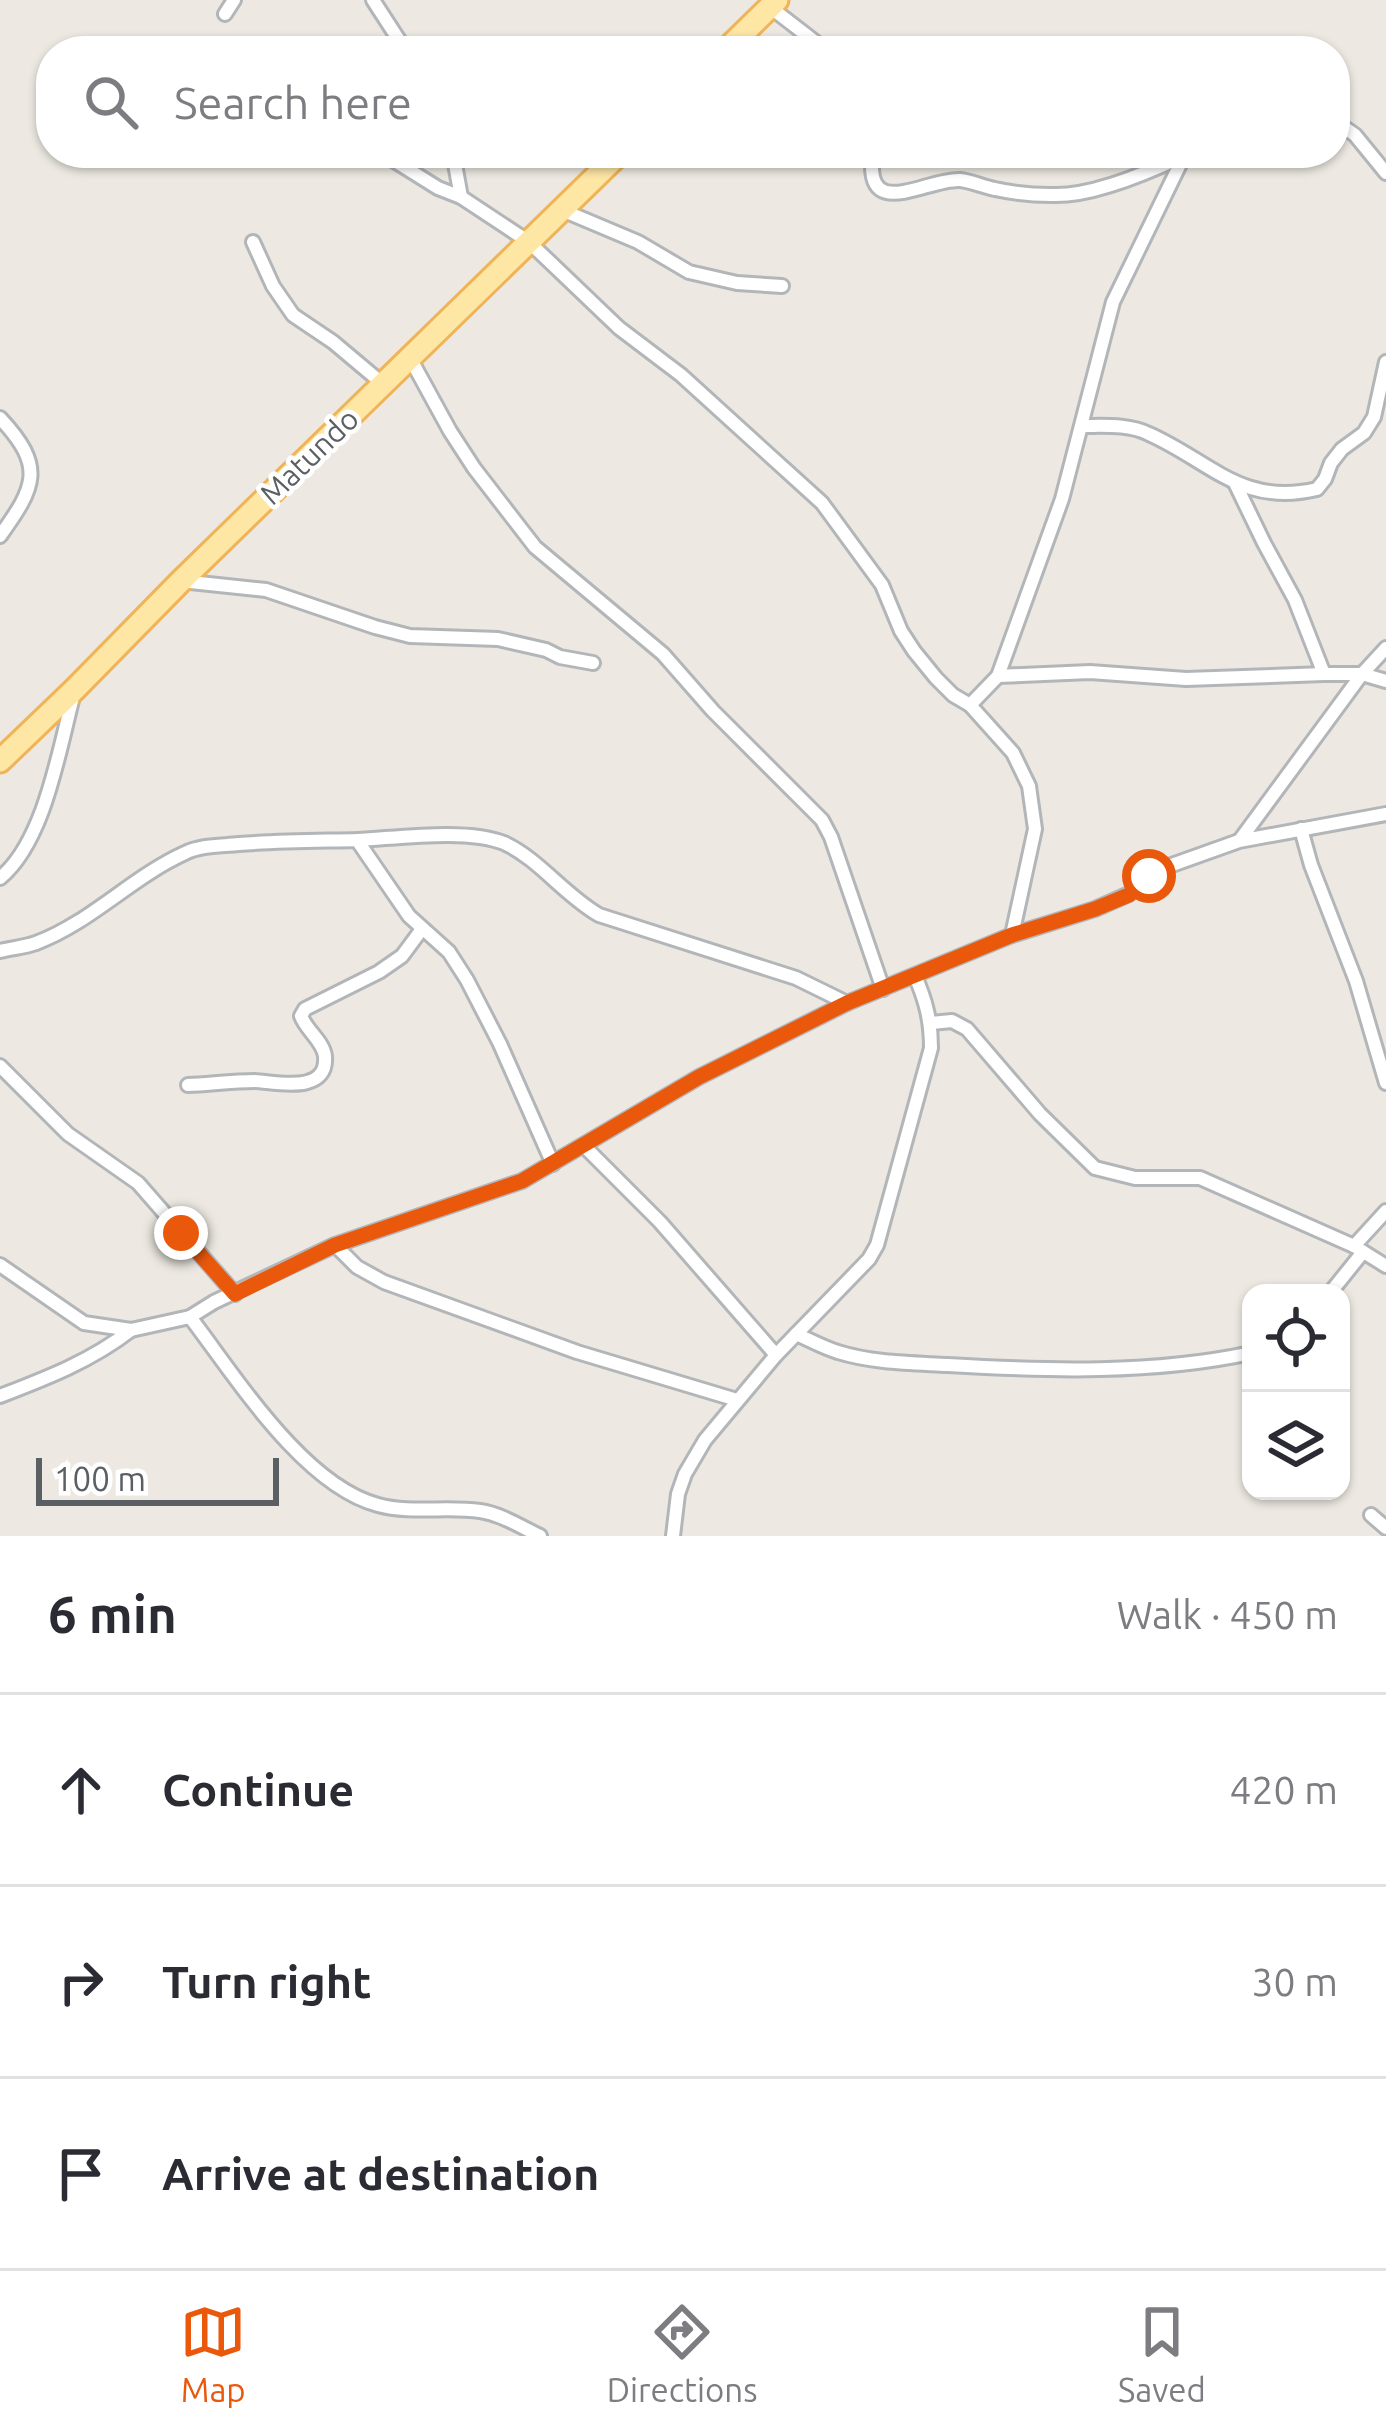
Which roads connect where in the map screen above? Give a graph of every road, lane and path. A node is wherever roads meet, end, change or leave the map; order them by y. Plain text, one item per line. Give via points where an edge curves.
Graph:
1 (234, 0) edge
2 (373, 0) edge
3 (774, 4) edge
4 (225, 14) dead end
5 (396, 36) edge
6 (741, 36) edge
7 (809, 36) edge
8 (1350, 132) edge
9 (406, 168) edge
10 (456, 168) edge
11 (605, 168) edge
12 (871, 168) edge
13 (1157, 168) edge
14 (1179, 168) edge
15 (1386, 173) edge
16 (461, 197) junction
17 (562, 210) junction
18 (253, 242) dead end
19 (529, 242) junction
20 (782, 286) dead end
21 (410, 358) junction
22 (1386, 362) edge
23 (383, 384) junction
24 (0, 418) edge
25 (1083, 426) junction
26 (1235, 484) junction
27 (0, 536) edge
28 (181, 581) junction
29 (1386, 648) edge
30 (593, 663) dead end
31 (1324, 674) junction
32 (1362, 674) junction
33 (998, 676) junction
34 (1386, 681) edge
35 (75, 689) junction
36 (970, 706) junction
37 (0, 761) edge
38 (1386, 814) edge
39 (1301, 829) junction
40 (357, 840) junction
41 (1239, 841) junction
42 (0, 878) edge
43 (422, 929) junction
44 (1012, 935) junction
45 (0, 951) edge
46 (915, 976) junction
47 (883, 989) junction
48 (847, 1003) junction
49 (931, 1024) junction
50 (0, 1066) edge
51 (1386, 1083) edge
52 (188, 1085) dead end
53 (584, 1146) junction
54 (554, 1164) junction
55 (1386, 1211) edge
56 (335, 1245) junction
57 (1358, 1249) junction
58 (0, 1265) edge
59 (1386, 1266) edge
60 (1336, 1284) edge
61 (235, 1294) junction
62 (190, 1317) junction
63 (131, 1330) junction
64 (796, 1334) junction
65 (1242, 1354) edge
66 (776, 1355) junction
67 (0, 1396) edge
68 (737, 1400) junction
69 (1370, 1515) dead end
70 (1386, 1528) edge
71 (540, 1536) edge
72 (673, 1536) edge

1 - 4 street
2 - 5 street
3 - 6 main road
3 - 7 street
8 - 15 street
9 - 16 street
10 - 16 street
11 - 17 main road, Matundo
12 - 13 street via 878,187 901,194 955,180 1054,196
14 - 25 street via 1113,302
16 - 19 street
17 - 19 main road, Matundo
17 - 20 street via 700,276
18 - 23 street via 293,316
19 - 21 main road, Matundo
19 - 36 street via 822,503 882,585 914,651
21 - 23 main road, Matundo
21 - 47 street via 462,449 535,547 663,654 822,820
22 - 26 street via 1374,417 1316,489 1276,495
23 - 28 main road, Matundo
24 - 27 street via 15,434 32,485
25 - 26 street via 1147,432
25 - 33 street
26 - 31 street
28 - 30 street via 266,590 410,636 498,639
28 - 35 main road, Matundo
29 - 32 street
31 - 32 street
31 - 33 street
32 - 34 street
32 - 41 street
33 - 36 street
35 - 37 main road, Matundo
35 - 42 street via 38,822
36 - 44 street via 1012,752 1029,786 1035,829
38 - 39 street
39 - 41 street
39 - 51 street
40 - 43 street
40 - 45 street via 197,848 68,928
40 - 48 street via 500,842 599,915 796,978
41 - 44 street via 1169,866 1129,895
43 - 52 street via 379,972 305,1009 302,1022 325,1054 315,1078
43 - 54 street via 467,980
44 - 46 street
46 - 47 street
46 - 49 street
47 - 48 street
48 - 53 street
49 - 57 street via 967,1029 1095,1168 1135,1178 1200,1178
49 - 64 street via 878,1246
50 - 61 street via 68,1135 138,1184
53 - 54 street
53 - 66 street
54 - 56 street
55 - 57 street
56 - 61 street
56 - 68 street via 384,1282
57 - 59 street
57 - 60 street
58 - 63 street via 84,1323
61 - 62 street
62 - 63 street
62 - 71 street via 323,1477 377,1505 484,1511
63 - 67 street via 104,1352
64 - 65 street via 838,1352 991,1370
64 - 66 street
66 - 68 street
68 - 72 street via 686,1474
69 - 70 street

